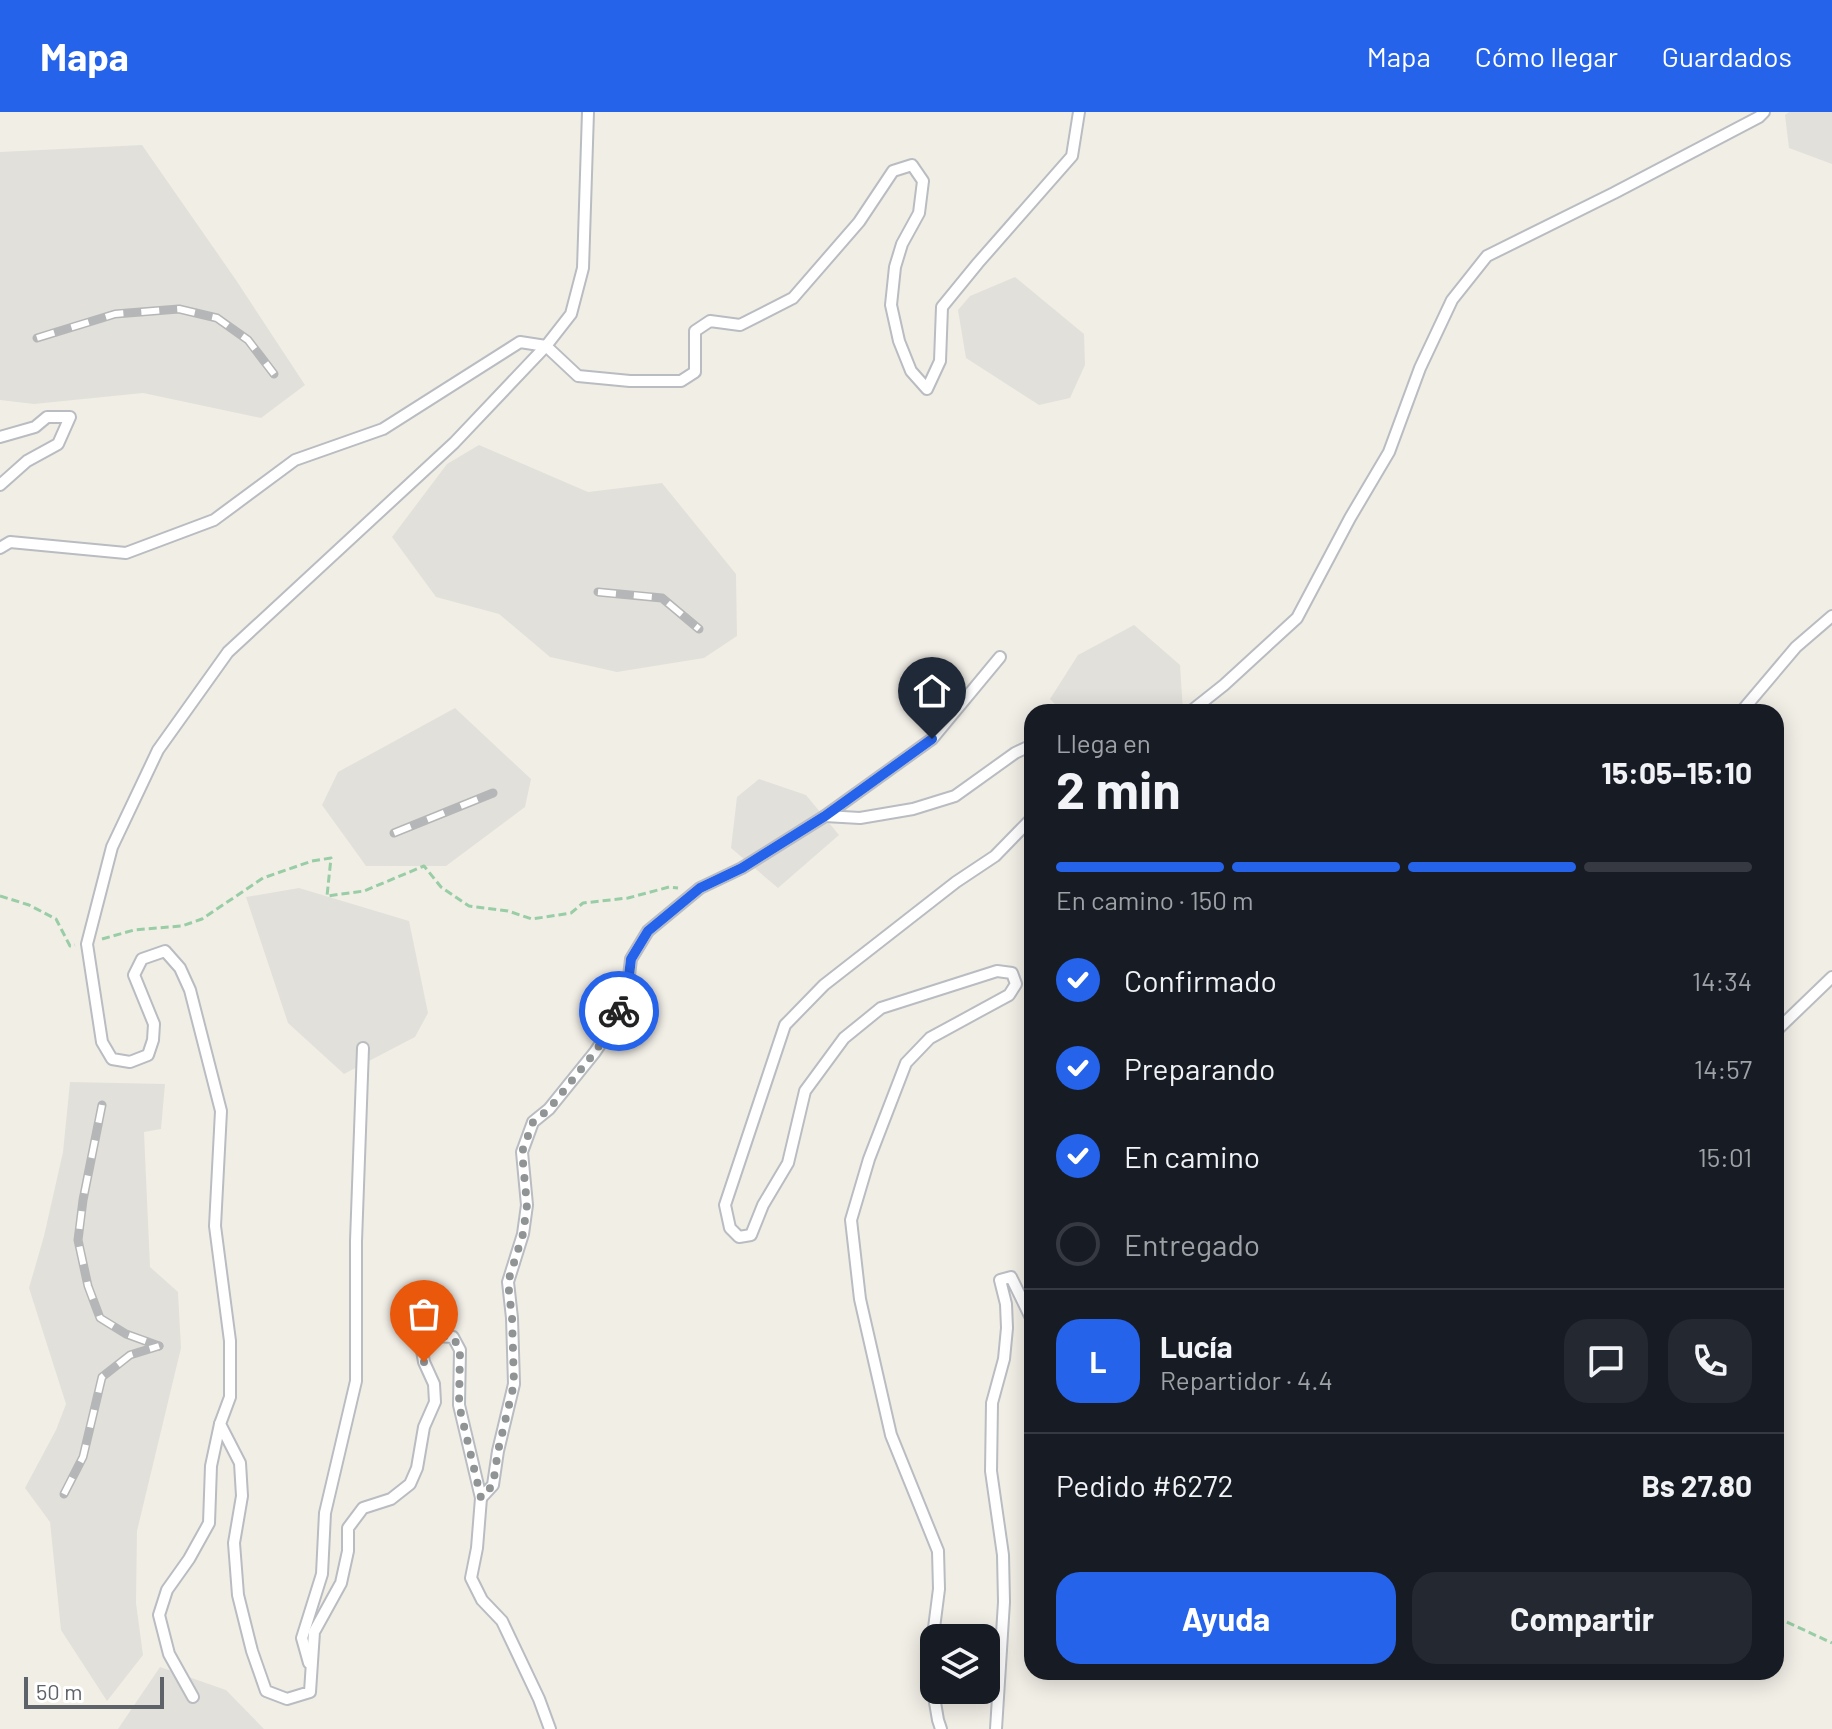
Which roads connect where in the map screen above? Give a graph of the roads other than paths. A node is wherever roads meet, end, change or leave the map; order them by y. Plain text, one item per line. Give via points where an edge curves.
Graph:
1 (588, 112) edge
2 (1079, 112) edge
3 (1764, 112) edge
4 (546, 346) junction
5 (0, 437) edge
6 (0, 485) edge
7 (0, 548) edge
8 (1832, 616) edge
9 (1000, 657) dead end
10 (1200, 704) edge
11 (1748, 704) edge
12 (1024, 749) edge
13 (825, 816) junction
14 (1024, 826) edge
15 (1832, 977) edge
16 (1784, 1023) edge
17 (363, 1048) dead end
18 (1024, 1304) edge
19 (220, 1424) junction
20 (481, 1498) junction
21 (311, 1670) junction
22 (193, 1697) dead end
23 (550, 1729) edge
24 (941, 1729) edge
25 (996, 1729) edge

1 - 4 lane via 583,268 571,314
2 - 4 lane via 1072,156 942,307 940,361 927,389 911,371 891,305 895,267 919,213 923,181 912,165 893,171 859,222 793,298 740,325 710,321 695,331 695,372 681,381 578,376
3 - 10 lane via 1487,256 1452,300 1389,452 1297,618
4 - 7 lane via 520,342 383,429 295,460 214,520 126,553 10,542
4 - 19 lane via 454,443 228,652 158,750 112,847 87,944 102,1042 112,1059 130,1062 148,1055 154,1024 134,975 142,959 165,951 190,990 221,1111 215,1226 230,1341 230,1397
5 - 6 lane via 35,427 47,417 70,417 58,444 27,461
8 - 11 lane via 1796,647
9 - 13 lane via 932,739
12 - 13 lane via 955,796 860,818
13 - 20 lane via 700,888 648,931 631,959 617,1019 549,1109 533,1122 522,1152 527,1205 523,1234 508,1282 514,1384 493,1485
14 - 24 lane via 995,856 824,985 785,1025 725,1205 730,1228 739,1237 751,1235 788,1163 805,1091 844,1038 881,1008 997,971 1012,973 1016,984 1009,995 930,1038 906,1063 851,1220 860,1299 891,1435 938,1551 929,1667
15 - 16 lane
17 - 21 lane via 356,1381 325,1513 322,1574 302,1638
18 - 25 lane via 1011,1277 1000,1280 1007,1328 992,1403 991,1471 1004,1602
19 - 21 lane via 240,1463 242,1496 234,1543 238,1595 266,1691 287,1699 310,1692
19 - 22 lane via 211,1466 209,1523 167,1590 159,1615 169,1654
20 - 21 lane via 459,1405 460,1350 453,1337 435,1336 421,1345 435,1402 424,1427 417,1468 410,1484 391,1499 363,1508 348,1528 341,1583 314,1632
20 - 23 lane via 471,1578 502,1621

